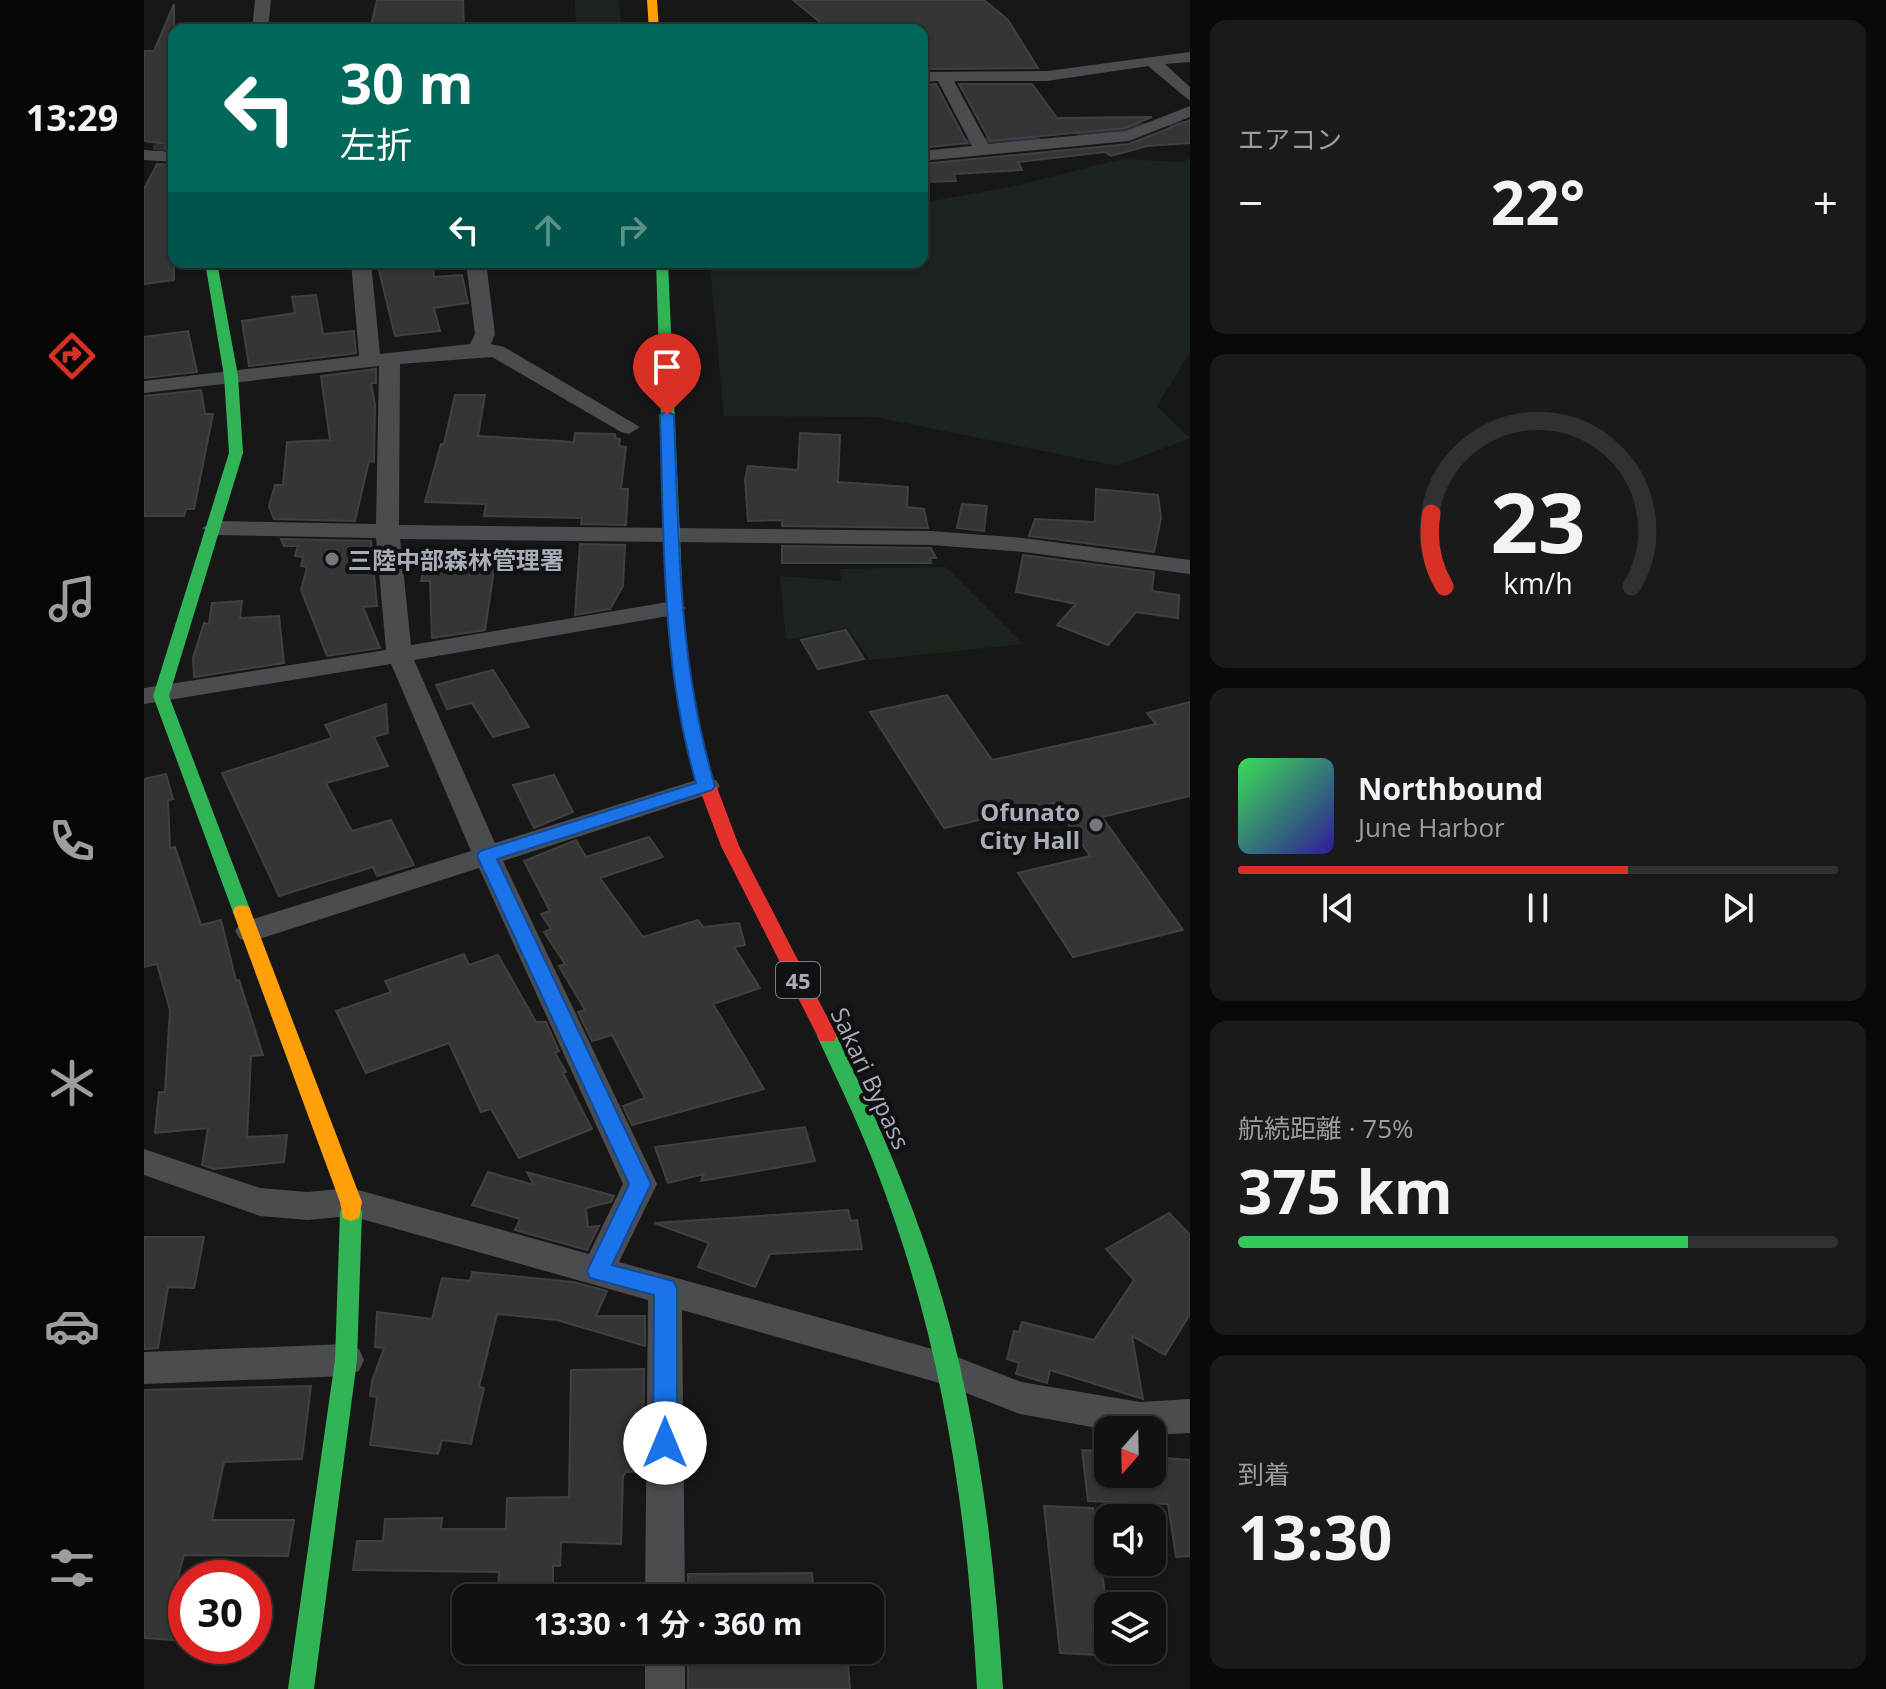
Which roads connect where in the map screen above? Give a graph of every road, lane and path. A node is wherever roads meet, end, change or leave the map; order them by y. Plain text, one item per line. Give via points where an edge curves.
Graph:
1 (263, 0) edge
2 (652, 0) edge
3 (261, 24) edge
4 (654, 24) edge
5 (1190, 57) edge
6 (1151, 60) junction
7 (943, 75) junction
8 (928, 76) edge
9 (1190, 96) edge
10 (1190, 111) edge
11 (1190, 129) edge
12 (1147, 131) junction
13 (980, 147) junction
14 (144, 155) edge
15 (928, 155) edge
16 (168, 157) edge
17 (212, 268) edge
18 (362, 268) edge
19 (477, 268) edge
20 (662, 268) edge
21 (478, 349) junction
22 (380, 359) junction
23 (231, 376) junction
24 (144, 387) edge
25 (629, 427) dead end
26 (214, 528) junction
27 (387, 530) junction
28 (671, 537) junction
29 (1190, 567) edge
30 (674, 608) junction
31 (399, 654) junction
32 (153, 696) edge
33 (706, 786) junction
34 (487, 856) junction
35 (250, 931) junction
36 (144, 1162) edge
37 (351, 1202) junction
38 (598, 1271) junction
39 (665, 1288) junction
40 (346, 1360) junction
41 (144, 1368) edge
42 (947, 1369) junction
43 (1190, 1416) edge
44 (665, 1584) edge
45 (665, 1664) edge
46 (301, 1689) edge
47 (665, 1689) edge
48 (990, 1689) edge

1 - 3 street
2 - 4 main road
5 - 6 street
6 - 7 street via 1046,76
6 - 9 street
7 - 8 street
7 - 13 street
10 - 12 street
11 - 12 street
12 - 13 street via 1113,139
13 - 15 street
14 - 16 street
17 - 23 main road
18 - 22 street
19 - 21 street via 485,334
20 - 28 main road, Sakari Bypass / 45
21 - 22 street
21 - 25 street via 497,351
22 - 23 street
22 - 27 street
23 - 24 street
23 - 26 main road via 236,453
26 - 27 street
26 - 32 main road
27 - 28 street
27 - 31 street
28 - 29 street via 931,538
28 - 30 main road, Sakari Bypass / 45
30 - 31 street
30 - 33 main road, Sakari Bypass / 45 via 688,723
31 - 32 street
31 - 34 street
32 - 35 main road
33 - 34 street
33 - 42 main road, Sakari Bypass / 45 via 736,857 868,1118 933,1305
34 - 35 street
34 - 38 street via 640,1184
35 - 37 main road
36 - 37 street via 260,1202
37 - 38 street
37 - 40 main road
38 - 39 street
39 - 42 street
39 - 44 street
40 - 41 street
40 - 46 main road
42 - 43 street via 1020,1398 1140,1419
42 - 48 main road, Sakari Bypass / 45 via 967,1455 985,1575
45 - 47 street

